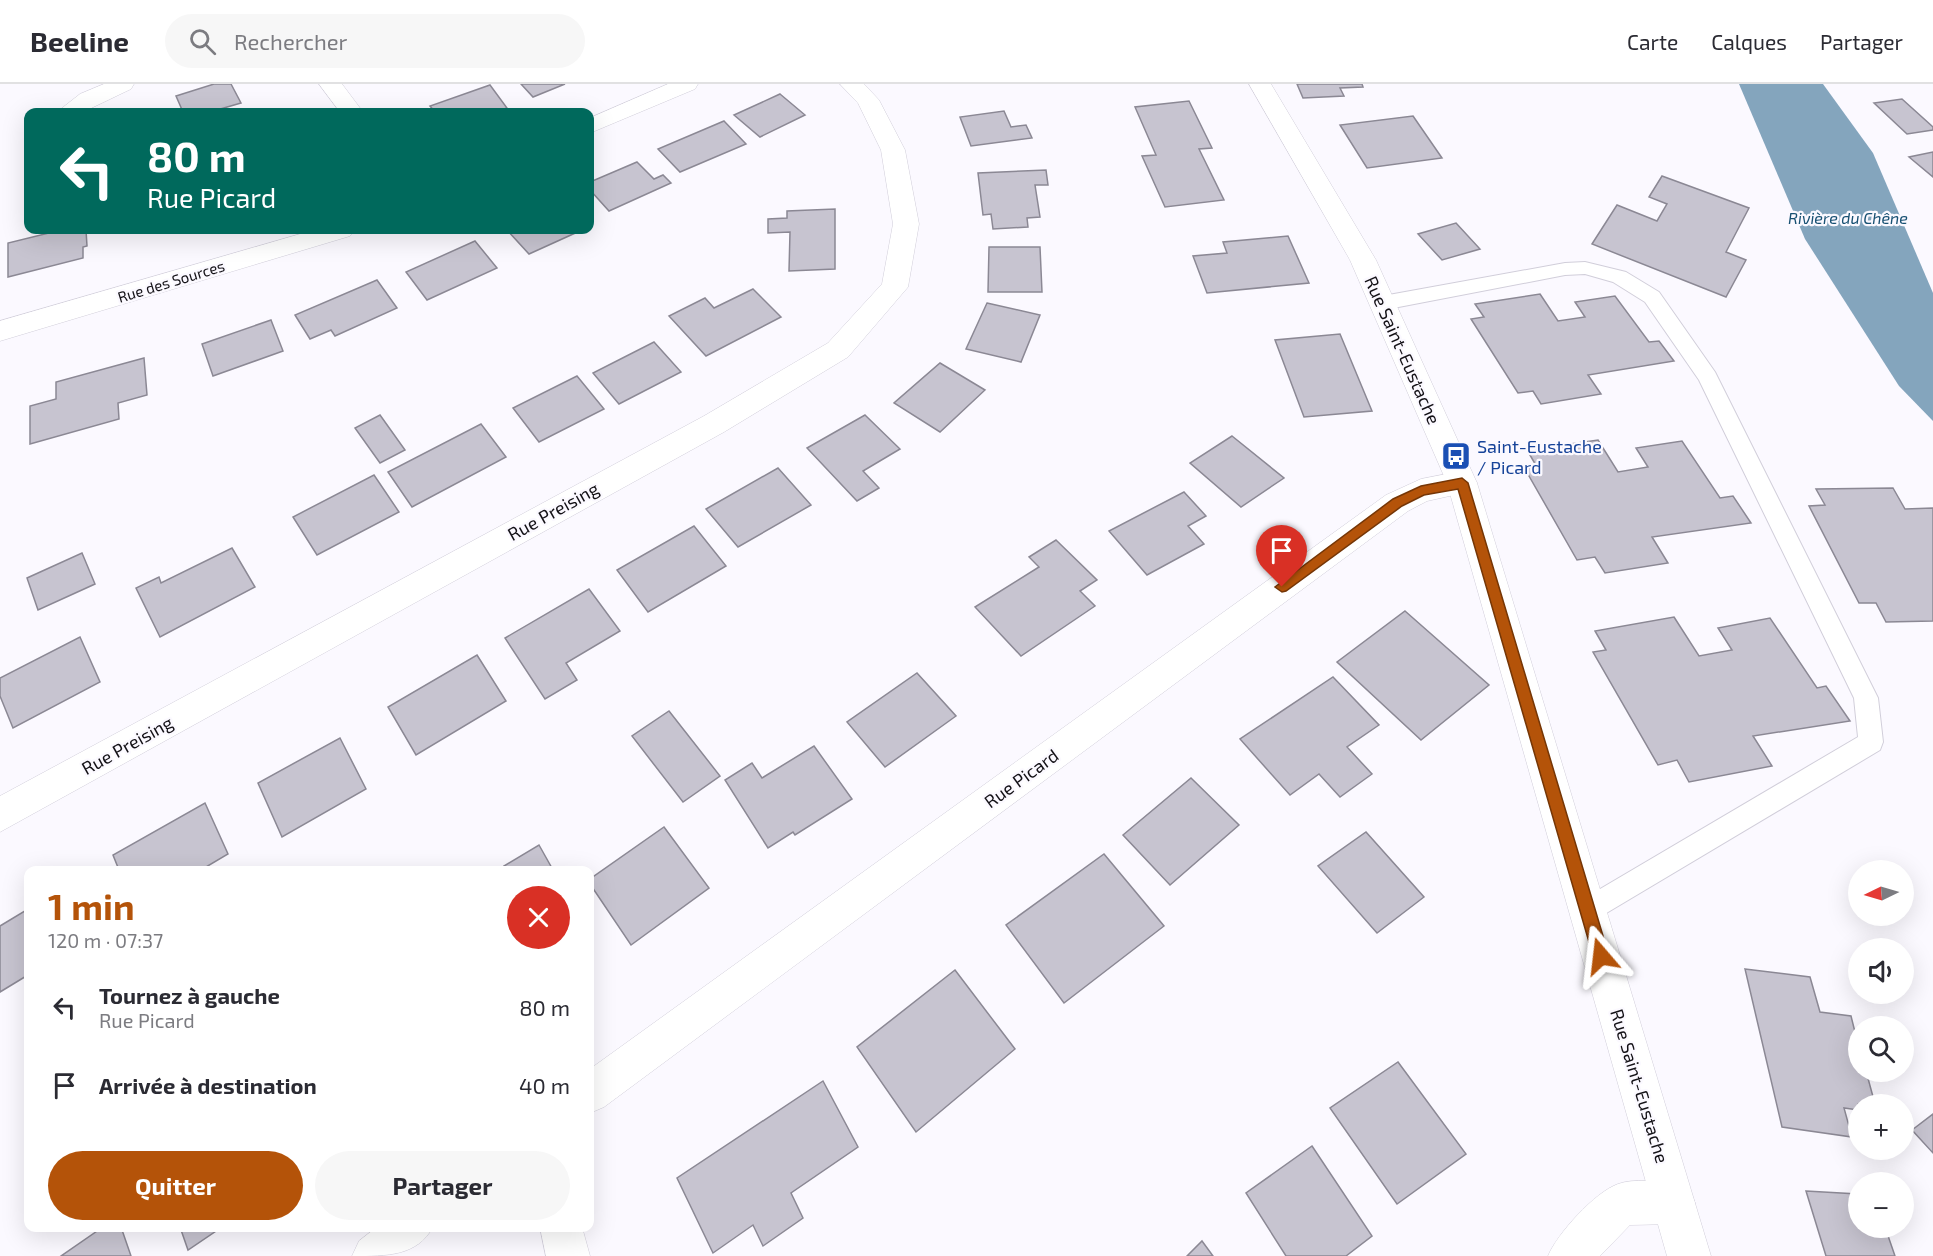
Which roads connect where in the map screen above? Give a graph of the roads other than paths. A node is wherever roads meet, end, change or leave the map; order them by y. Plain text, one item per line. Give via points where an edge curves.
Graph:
1 (123, 84) edge
2 (330, 84) edge
3 (687, 84) edge
4 (851, 84) edge
5 (1260, 84) edge
6 (74, 108) edge
7 (349, 108) edge
8 (594, 124) edge
9 (327, 234) edge
10 (1383, 303) junction
11 (0, 331) edge
12 (1462, 483) junction
13 (0, 815) edge
14 (1588, 911) junction
15 (594, 1090) edge
16 (1674, 1203) junction
17 (405, 1232) edge
18 (562, 1232) edge
19 (374, 1256) edge
20 (568, 1256) edge
21 (1570, 1256) edge
22 (1689, 1256) edge

1 - 6 street
2 - 7 street
3 - 8 street
4 - 13 street, Rue Preising via 868,100 893,150 906,224 895,287 838,350 714,424
5 - 10 street, Rue Saint-Eustache via 1363,260
9 - 11 street, Rue des Sources
10 - 12 street, Rue Saint-Eustache
10 - 14 lane via 1585,268 1619,277 1652,297 1708,377 1866,698 1871,741
12 - 14 street, Rue Saint-Eustache
12 - 15 street, Rue Picard via 1421,491 1397,503
14 - 16 street, Rue Saint-Eustache
16 - 21 street via 1621,1204
16 - 22 street, Rue Saint-Eustache
17 - 19 street
18 - 20 street

